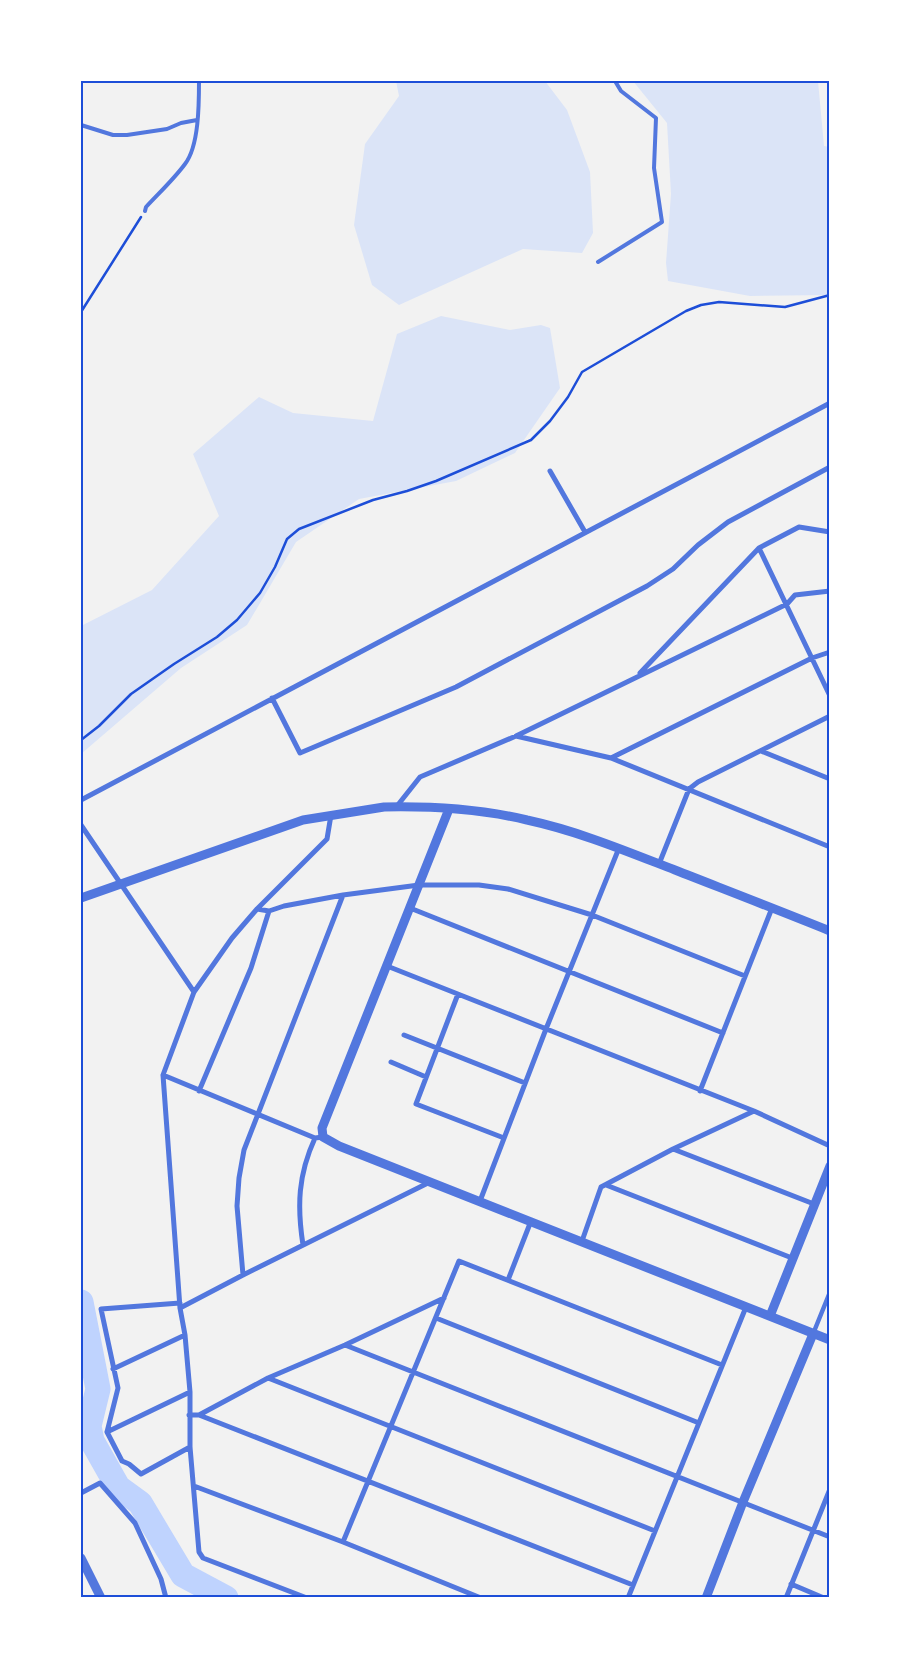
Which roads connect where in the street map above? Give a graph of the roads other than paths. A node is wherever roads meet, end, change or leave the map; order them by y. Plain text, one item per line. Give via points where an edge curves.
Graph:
1 (199, 81) edge
2 (615, 81) edge
3 (197, 120) junction
4 (81, 125) edge
5 (145, 211) road end
6 (598, 262) dead end
7 (830, 403) edge
8 (830, 467) edge
9 (550, 471) dead end
10 (585, 532) junction
11 (830, 532) edge
12 (759, 548) junction
13 (830, 591) edge
14 (787, 604) junction
15 (830, 652) edge
16 (812, 658) junction
17 (638, 676) junction
18 (830, 696) edge
19 (272, 698) junction
20 (830, 716) edge
21 (516, 736) junction
22 (761, 751) junction
23 (611, 758) junction
24 (830, 778) edge
25 (689, 789) junction
26 (81, 800) edge
27 (397, 806) junction
28 (449, 809) junction
29 (331, 815) junction
30 (81, 825) edge
31 (830, 847) edge
32 (619, 848) junction
33 (660, 864) junction
34 (122, 884) junction
35 (419, 885) junction
36 (343, 895) junction
37 (81, 898) edge
38 (410, 908) junction
39 (772, 908) junction
40 (257, 910) junction
41 (269, 911) junction
42 (592, 915) junction
43 (830, 931) edge
44 (387, 966) junction
45 (569, 971) junction
46 (745, 976) junction
47 (194, 992) junction
48 (458, 994) junction
49 (546, 1029) junction
50 (723, 1033) junction
51 (404, 1034) dead end
52 (438, 1047) junction
53 (390, 1062) dead end
54 (163, 1075) junction
55 (426, 1077) junction
56 (525, 1083) junction
57 (700, 1090) junction
58 (199, 1091) junction
59 (754, 1112) junction
60 (258, 1114) junction
61 (319, 1138) junction
62 (504, 1138) junction
63 (830, 1146) edge
64 (674, 1149) junction
65 (830, 1166) edge
66 (431, 1182) junction
67 (606, 1185) junction
68 (480, 1201) junction
69 (814, 1204) junction
70 (531, 1221) junction
71 (582, 1241) junction
72 (303, 1245) junction
73 (792, 1258) junction
74 (243, 1275) junction
75 (508, 1280) junction
76 (830, 1292) edge
77 (445, 1298) junction
78 (180, 1305) junction
79 (746, 1307) junction
80 (770, 1316) junction
81 (436, 1318) junction
82 (185, 1334) junction
83 (814, 1334) junction
84 (830, 1340) edge
85 (346, 1345) junction
86 (722, 1365) junction
87 (113, 1369) junction
88 (414, 1372) junction
89 (268, 1378) junction
90 (190, 1392) junction
91 (189, 1415) junction
92 (199, 1415) junction
93 (699, 1423) junction
94 (391, 1426) junction
95 (107, 1432) junction
96 (190, 1447) junction
97 (678, 1476) junction
98 (368, 1481) junction
99 (194, 1486) junction
100 (830, 1489) edge
101 (81, 1492) edge
102 (743, 1502) junction
103 (655, 1531) junction
104 (813, 1531) junction
105 (830, 1537) edge
106 (343, 1542) junction
107 (81, 1558) edge
108 (633, 1584) junction
109 (791, 1584) junction
110 (101, 1598) edge
111 (166, 1598) edge
112 (307, 1598) edge
113 (481, 1598) edge
114 (628, 1598) edge
115 (706, 1598) edge
116 (786, 1598) edge
117 (824, 1598) edge

1 - 3 lane
2 - 6 lane via 621,90 656,118 654,168 662,222
3 - 4 lane via 128,135 113,135
3 - 5 lane via 193,148 186,163
7 - 10 street
8 - 19 street via 728,522 647,586 456,687 300,753
9 - 10 street
10 - 19 street
11 - 12 street via 799,527
12 - 14 street
12 - 17 street
13 - 14 street via 795,595
14 - 16 street
14 - 17 street
15 - 16 street
16 - 18 street
16 - 23 street
17 - 21 street
19 - 26 street
20 - 22 street
21 - 23 street
21 - 27 street via 420,777
22 - 24 street
22 - 25 street
23 - 25 street
25 - 31 street
25 - 33 street
27 - 28 street
27 - 29 street
28 - 32 street via 526,820
28 - 35 street
29 - 34 street via 294,822
29 - 40 street via 327,839
30 - 34 street
32 - 33 street
32 - 42 street
33 - 39 street
34 - 37 street
34 - 47 street
35 - 36 street
35 - 38 street
35 - 42 street via 479,885 508,889
36 - 41 street
36 - 60 street
38 - 44 street
38 - 45 street
39 - 43 street
39 - 46 street
40 - 41 street
40 - 47 street via 232,938
41 - 58 street via 251,968
42 - 45 street
42 - 46 street
44 - 48 street
44 - 61 street
45 - 49 street
45 - 50 street
46 - 50 street
47 - 54 street
48 - 49 street
48 - 52 street
49 - 56 street
49 - 57 street
50 - 57 street
51 - 52 street
52 - 55 street
52 - 56 street
53 - 55 street
54 - 58 street
54 - 78 street
55 - 62 street via 416,1104
56 - 62 street
57 - 59 street
58 - 60 street
59 - 63 street
59 - 64 street
60 - 61 street
60 - 74 street via 244,1150 239,1178 237,1206
61 - 66 street
61 - 72 street via 303,1171 300,1188
62 - 68 street
64 - 67 street
64 - 69 street
65 - 69 street
66 - 68 street
66 - 72 street
67 - 71 street via 601,1187
67 - 73 street
68 - 70 street
69 - 73 street
70 - 71 street
70 - 75 street
71 - 79 street
72 - 74 street
73 - 80 street
74 - 78 street
75 - 77 street via 459,1261
75 - 86 street
76 - 83 street
77 - 81 street
77 - 85 street
78 - 82 street
78 - 87 street via 101,1309
79 - 80 street
79 - 86 street
80 - 83 street
81 - 88 street
81 - 93 street
82 - 87 street
82 - 90 street
83 - 84 street
83 - 102 street
85 - 88 street
85 - 89 street
86 - 93 street
87 - 95 street via 118,1388
88 - 94 street
88 - 97 street
89 - 92 street
89 - 94 street
90 - 91 street
90 - 95 street
91 - 92 street
91 - 96 street
92 - 98 street
93 - 97 street
94 - 98 street
94 - 103 street
95 - 96 street via 122,1461 141,1474
96 - 99 street
97 - 102 street
97 - 103 street
98 - 106 street
98 - 108 street
99 - 106 street
99 - 112 street via 198,1552 203,1558
100 - 104 street
101 - 111 street via 100,1483 135,1523 161,1579
102 - 104 street
102 - 115 street
103 - 108 street
104 - 105 street
104 - 109 street
106 - 113 street
107 - 110 street
108 - 114 street
109 - 116 street
109 - 117 street

